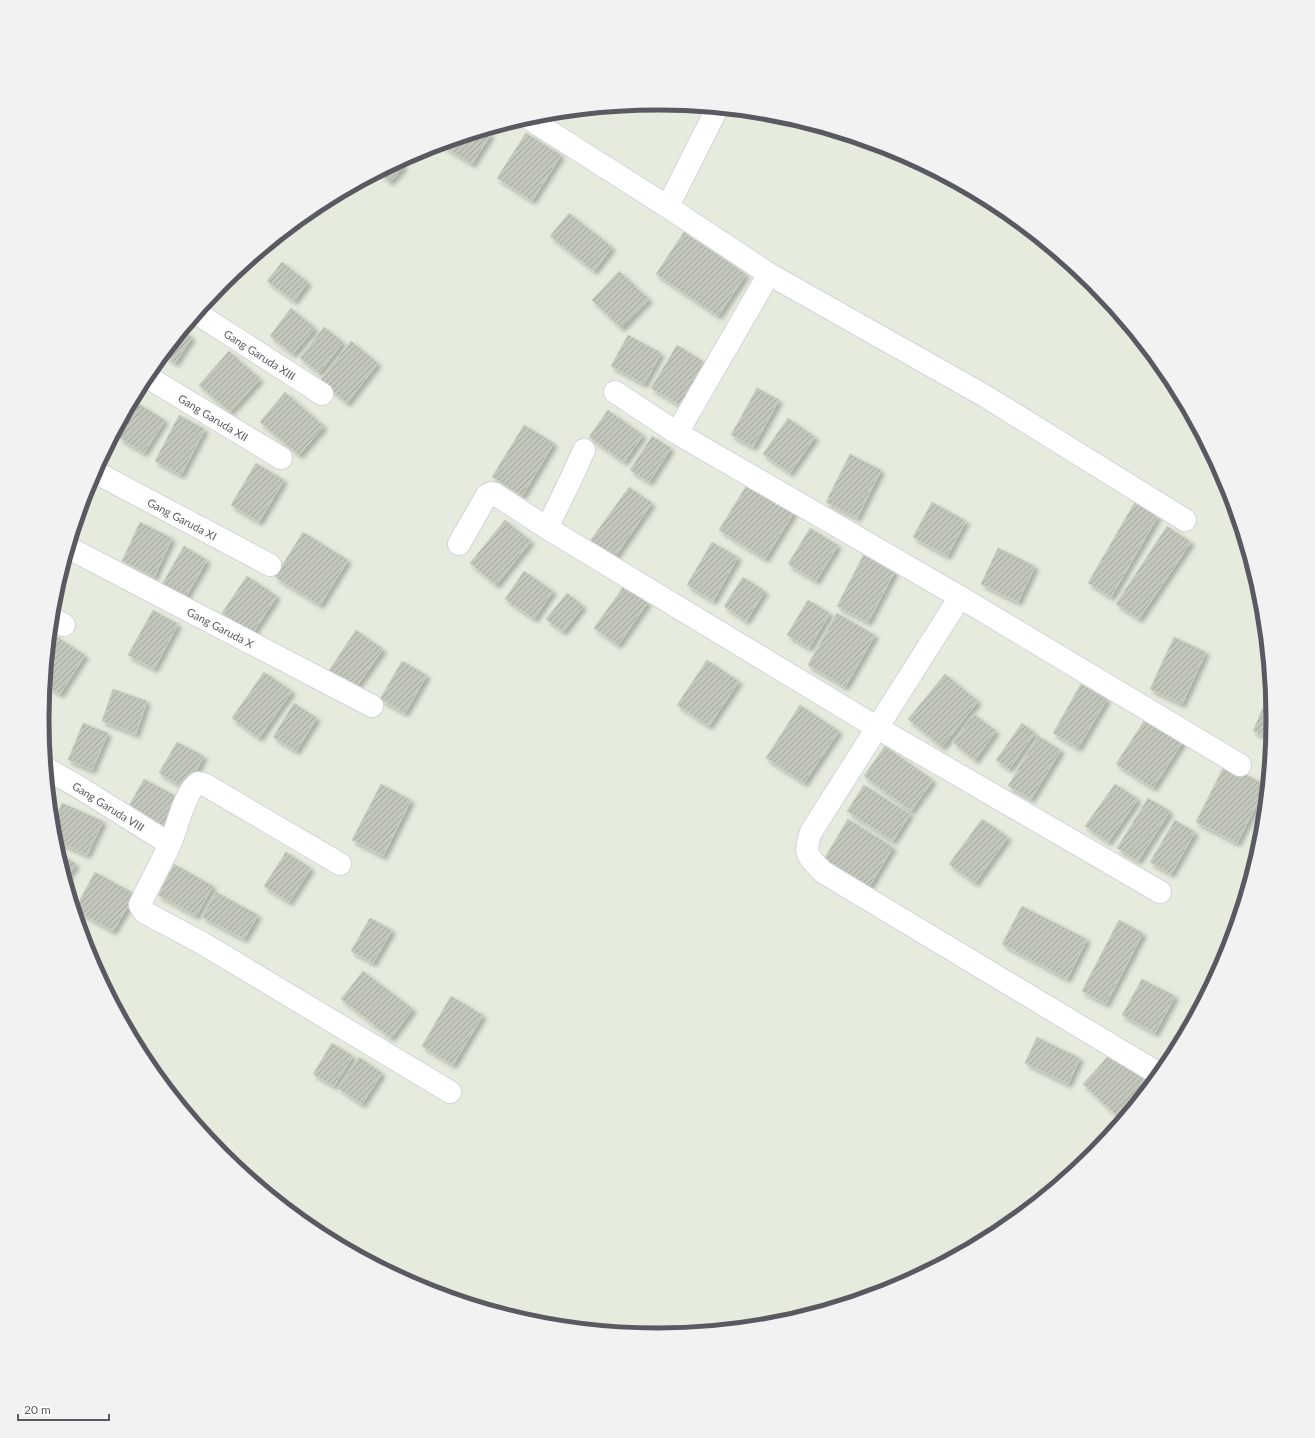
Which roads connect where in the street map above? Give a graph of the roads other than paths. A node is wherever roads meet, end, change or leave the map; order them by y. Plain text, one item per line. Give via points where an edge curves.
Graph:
1 (715, 114) edge
2 (536, 123) edge
3 (671, 209) junction
4 (769, 274) junction
5 (202, 316) edge
6 (153, 380) edge
7 (614, 392) dead end
8 (322, 394) dead end
9 (677, 433) junction
10 (584, 450) dead end
11 (281, 458) dead end
12 (100, 475) edge
13 (1185, 520) dead end
14 (547, 528) junction
15 (459, 544) dead end
16 (73, 550) edge
17 (270, 565) dead end
18 (960, 597) junction
19 (372, 706) dead end
20 (876, 727) junction
21 (1240, 765) dead end
22 (51, 771) edge
23 (170, 844) junction
24 (340, 864) dead end
25 (1160, 892) dead end
26 (1153, 1071) edge
27 (450, 1092) dead end

1 - 3 street via 670,202
2 - 3 street
3 - 4 street
4 - 9 street
4 - 13 street via 985,396
5 - 8 street, Gang Garuda XIII
6 - 11 street, Gang Garuda XII
7 - 9 street
9 - 18 street
10 - 14 street
12 - 17 street, Gang Garuda XI
14 - 15 street via 491,493 487,495
14 - 20 street
16 - 19 street, Gang Garuda X
18 - 20 street
18 - 21 street
20 - 25 street
20 - 26 street via 811,832 806,846 809,857 823,872
22 - 23 street, Gang Garuda VIII
23 - 24 street via 189,793 198,782
23 - 27 street via 140,905 144,912 202,943

